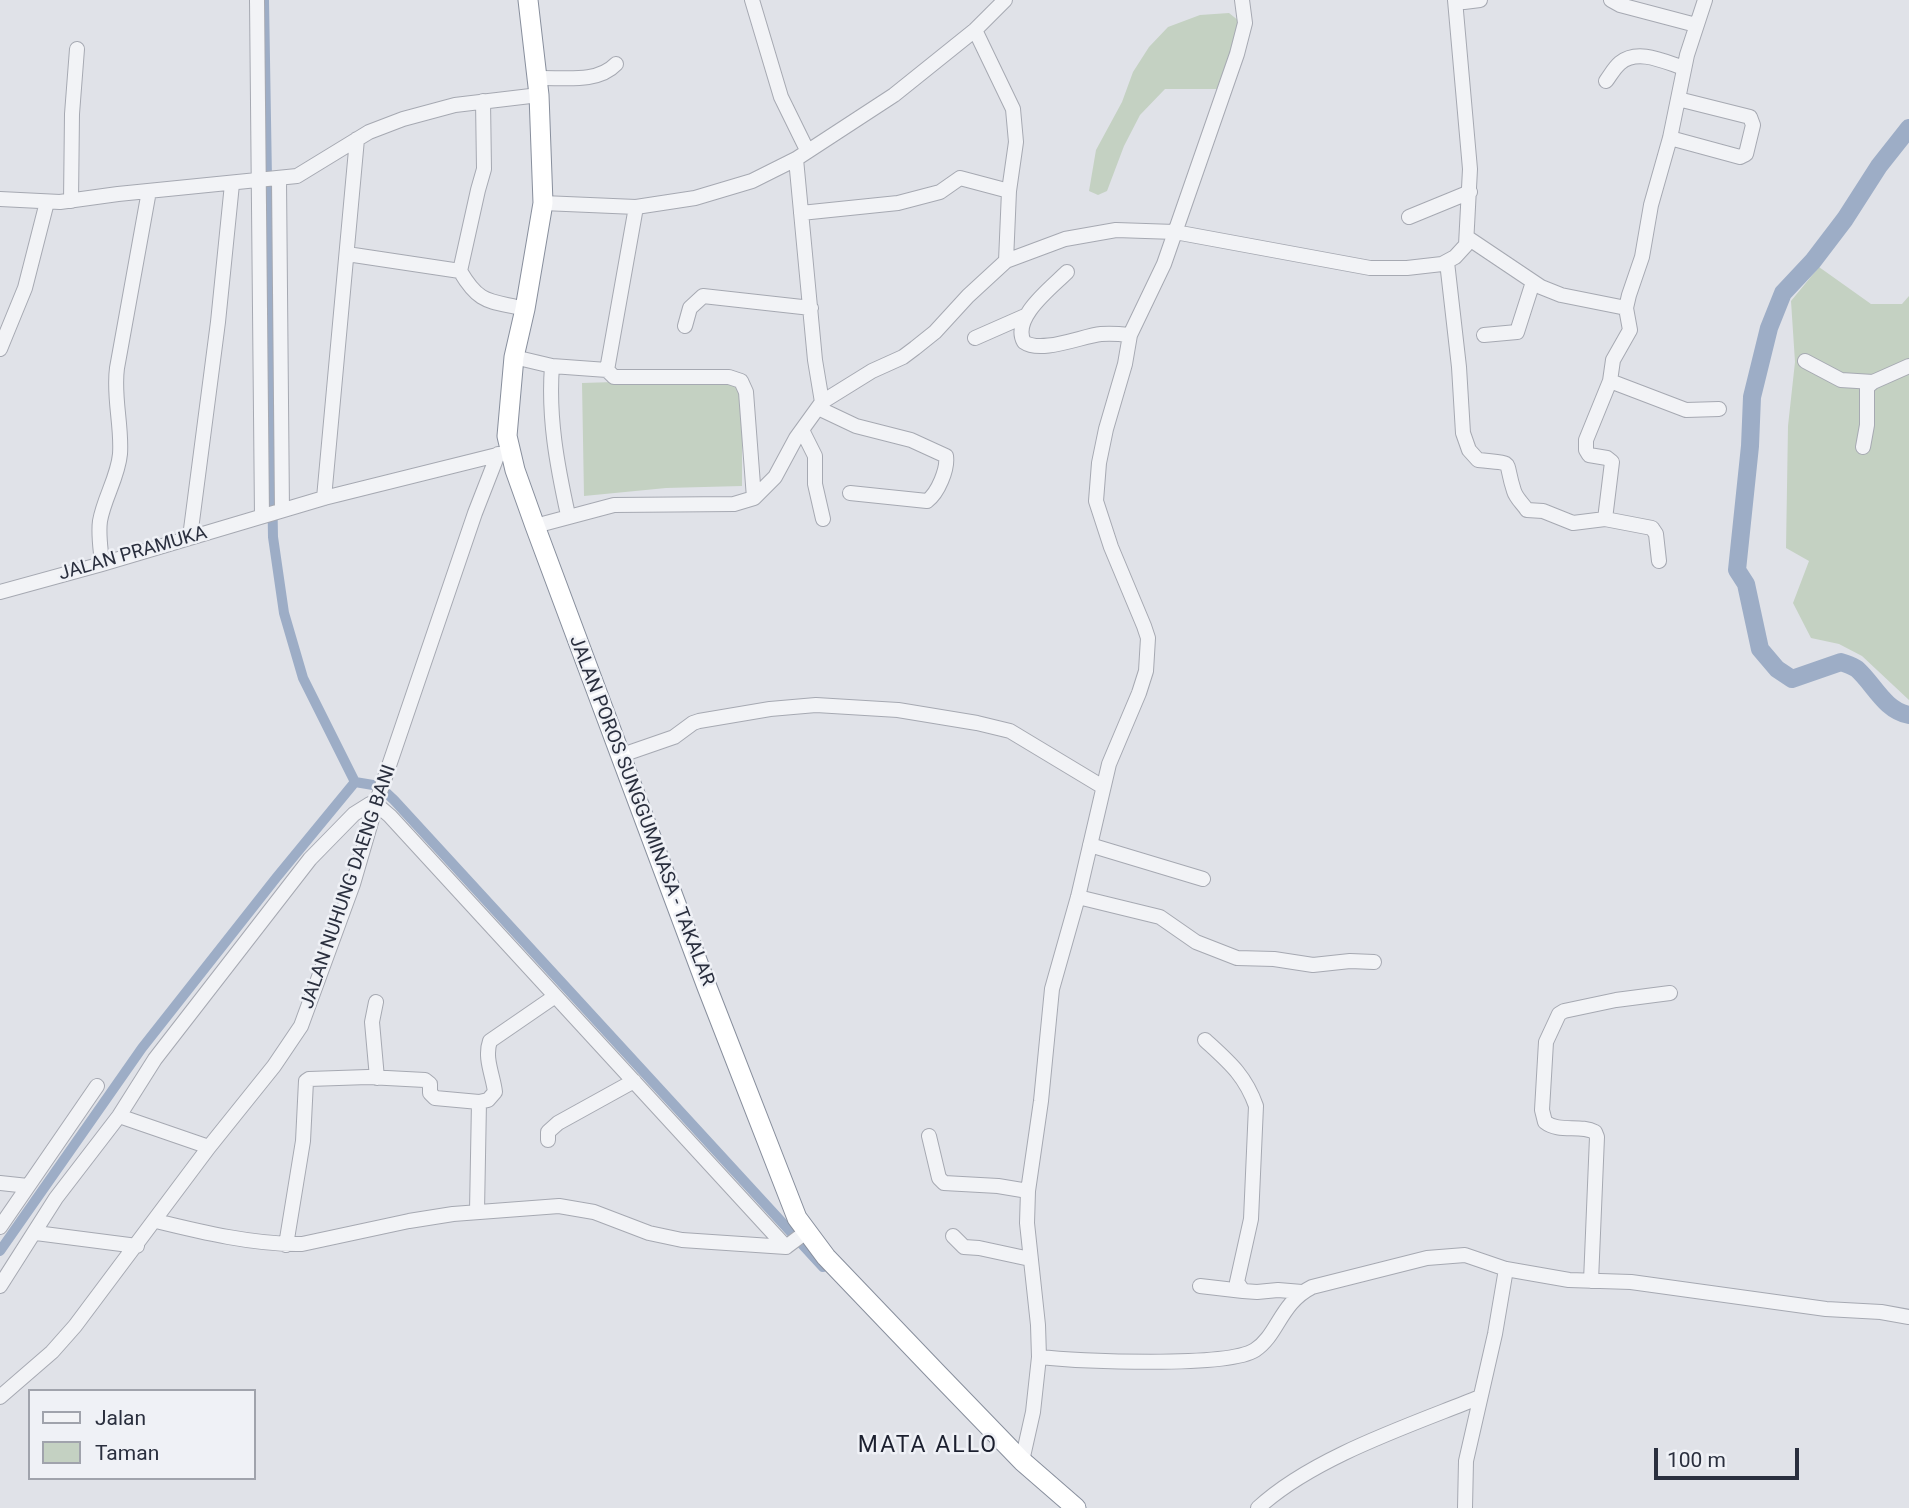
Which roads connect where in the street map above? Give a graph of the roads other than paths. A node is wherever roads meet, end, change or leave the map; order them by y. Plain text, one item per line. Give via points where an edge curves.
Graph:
1 (257, 0) edge
2 (528, 0) edge
3 (752, 0) edge
4 (1005, 0) edge
5 (1242, 0) edge
6 (1456, 0) edge
7 (1480, 0) edge
8 (1611, 0) edge
9 (1705, 0) edge
10 (1696, 25) junction
11 (975, 30) junction
12 (77, 49) dead end
13 (615, 64) dead end
14 (1684, 68) junction
15 (1606, 81) dead end
16 (538, 86) junction
17 (1678, 99) junction
18 (483, 101) junction
19 (1670, 138) junction
20 (358, 139) junction
21 (801, 154) junction
22 (269, 180) junction
23 (232, 184) junction
24 (149, 191) junction
25 (1009, 191) junction
26 (1470, 192) junction
27 (0, 199) edge
28 (71, 201) junction
29 (47, 202) junction
30 (543, 203) junction
31 (636, 206) junction
32 (801, 213) junction
33 (1409, 217) dead end
34 (1175, 232) junction
35 (1468, 238) junction
36 (347, 254) junction
37 (1006, 261) junction
38 (1447, 262) junction
39 (460, 271) junction
40 (1067, 272) dead end
41 (1534, 282) junction
42 (811, 308) junction
43 (1626, 308) junction
44 (525, 309) junction
45 (1025, 316) junction
46 (685, 326) dead end
47 (1130, 335) junction
48 (1484, 335) dead end
49 (975, 338) dead end
50 (0, 347) edge
51 (514, 357) junction
52 (1805, 361) dead end
53 (552, 366) junction
54 (1909, 366) edge
55 (607, 370) junction
56 (1610, 381) junction
57 (1873, 383) junction
58 (820, 405) junction
59 (1719, 409) dead end
60 (802, 430) junction
61 (1863, 447) dead end
62 (504, 454) junction
63 (850, 493) dead end
64 (324, 498) junction
65 (754, 498) junction
66 (272, 513) junction
67 (568, 516) junction
68 (823, 519) dead end
69 (1605, 519) junction
70 (535, 526) junction
71 (190, 537) junction
72 (1659, 561) dead end
73 (102, 564) junction
74 (0, 592) edge
75 (622, 755) junction
76 (1103, 787) junction
77 (377, 801) junction
78 (1090, 845) junction
79 (1203, 879) dead end
80 (1078, 897) junction
81 (1374, 961) dead end
82 (1670, 993) dead end
83 (554, 997) junction
84 (376, 1002) dead end
85 (1205, 1040) dead end
86 (377, 1078) junction
87 (634, 1081) junction
88 (97, 1086) dead end
89 (480, 1102) junction
90 (119, 1116) junction
91 (929, 1136) dead end
92 (548, 1140) dead end
93 (209, 1147) junction
94 (0, 1183) edge
95 (28, 1186) junction
96 (1028, 1191) junction
97 (477, 1211) junction
98 (156, 1221) junction
99 (0, 1227) edge
100 (36, 1233) junction
101 (953, 1236) dead end
102 (794, 1241) junction
103 (286, 1245) junction
104 (137, 1246) junction
105 (1030, 1259) junction
106 (1506, 1269) junction
107 (1591, 1281) junction
108 (0, 1286) edge
109 (1200, 1286) dead end
110 (1243, 1290) junction
111 (1302, 1292) junction
112 (1909, 1317) edge
113 (1039, 1357) junction
114 (0, 1397) edge
115 (1480, 1397) junction
116 (1022, 1461) junction
117 (1076, 1508) edge
118 (1258, 1508) edge
119 (1465, 1508) edge

1 - 22 street
2 - 16 highway, JALAN POROS SUNGGUMINASA - TAKALAR
3 - 21 street
4 - 11 street
5 - 34 street via 1244,32
6 - 7 street
6 - 26 street
8 - 10 street
9 - 10 street
10 - 14 street
11 - 21 street via 894,95
11 - 25 street via 1013,109 1016,142
12 - 28 street
13 - 16 street via 593,76
14 - 15 street via 1634,56 1620,63
14 - 17 street
16 - 18 street
16 - 30 highway, JALAN POROS SUNGGUMINASA - TAKALAR
17 - 19 street
17 - 19 street via 1750,117 1753,125 1746,154 1740,157
18 - 20 street via 430,110
18 - 39 street via 484,169
19 - 43 street
20 - 22 street via 305,172
20 - 36 street
21 - 31 street via 724,191
21 - 32 street
22 - 23 street
22 - 66 street
22 - 66 street
23 - 24 street
23 - 71 street
24 - 28 street
24 - 73 street via 117,368 120,452 100,519
25 - 32 street via 960,178 940,192 898,203
25 - 37 street
26 - 33 street
26 - 35 street
27 - 29 street
28 - 29 street
29 - 50 street via 25,288
30 - 31 street
30 - 44 highway, JALAN POROS SUNGGUMINASA - TAKALAR
31 - 55 street
32 - 42 street
34 - 37 street via 1092,233
34 - 38 street via 1370,268 1432,267
34 - 47 street
35 - 38 street via 1463,251
35 - 41 street
36 - 39 street
36 - 64 street
37 - 58 street via 915,348
38 - 69 street via 1463,433 1469,450 1478,460 1506,464 1515,494 1527,510 1573,523
39 - 44 street via 479,297
40 - 45 street
41 - 43 street via 1561,295
41 - 48 street via 1517,332
42 - 46 street via 703,296 693,302
42 - 58 street
43 - 56 street via 1630,330 1613,360
44 - 51 highway, JALAN POROS SUNGGUMINASA - TAKALAR
45 - 47 street via 1020,335 1028,345 1102,334
45 - 49 street
47 - 76 street via 1095,494 1148,638 1148,653 1139,692
51 - 53 street
51 - 62 highway, JALAN POROS SUNGGUMINASA - TAKALAR
52 - 57 street via 1842,380
53 - 55 street
53 - 67 street via 553,439
54 - 57 street
55 - 65 street via 614,377 729,377 741,381 746,392
56 - 59 street via 1686,410
56 - 69 street via 1586,447 1589,455 1612,462
57 - 61 street via 1866,392
58 - 60 street
58 - 63 street via 856,426 927,445 946,456 933,497 925,502
60 - 65 street via 775,477
60 - 68 street via 814,456
62 - 64 street, JALAN PRAMUKA
62 - 70 highway, JALAN POROS SUNGGUMINASA - TAKALAR
62 - 77 street, JALAN NUHUNG DAENG BANI via 470,526
64 - 66 street, JALAN PRAMUKA
65 - 67 street via 734,504 614,505
66 - 71 street, JALAN PRAMUKA
67 - 70 street
69 - 72 street via 1652,528
70 - 75 highway, JALAN POROS SUNGGUMINASA - TAKALAR
71 - 73 street, JALAN PRAMUKA
73 - 74 street, JALAN PRAMUKA
75 - 76 street via 674,737 699,721 783,707 845,705 1010,731
75 - 102 highway, JALAN POROS SUNGGUMINASA - TAKALAR via 790,1204
76 - 78 street
77 - 83 street
77 - 90 street via 354,814 310,859 155,1059
77 - 93 street, JALAN NUHUNG DAENG BANI via 362,858 301,1026
78 - 79 street
78 - 80 street
80 - 81 street via 1160,917 1196,942 1237,958 1313,965
80 - 96 street via 1052,989
82 - 107 street via 1564,1011 1546,1042 1545,1122 1592,1130 1597,1137
83 - 87 street
83 - 89 street via 490,1041 495,1092
84 - 86 street via 372,1022
85 - 110 street via 1240,1073 1256,1106 1251,1219 1237,1277
86 - 89 street via 425,1080 435,1098
86 - 103 street via 306,1081 303,1141
87 - 92 street via 565,1118 548,1132
87 - 102 street
88 - 95 street
89 - 97 street
90 - 93 street
90 - 100 street via 56,1198
91 - 96 street via 944,1183
93 - 98 street, JALAN NUHUNG DAENG BANI
94 - 95 street
95 - 99 street
96 - 105 street
97 - 102 street via 569,1206 669,1238 721,1244
97 - 103 street
98 - 103 street
98 - 104 street, JALAN NUHUNG DAENG BANI
100 - 104 street
100 - 108 street
101 - 105 street via 964,1247
102 - 116 highway, JALAN POROS SUNGGUMINASA - TAKALAR via 864,1297
104 - 114 street, JALAN NUHUNG DAENG BANI via 65,1339
105 - 113 street
106 - 107 street
106 - 111 street via 1471,1256 1427,1258
106 - 115 street
107 - 112 street via 1652,1284
109 - 110 street
110 - 111 street
111 - 113 street via 1262,1344 1248,1353 1186,1360
113 - 116 street
115 - 118 street via 1332,1460
115 - 119 street via 1466,1461
116 - 117 highway, JALAN POROS SUNGGUMINASA - TAKALAR

